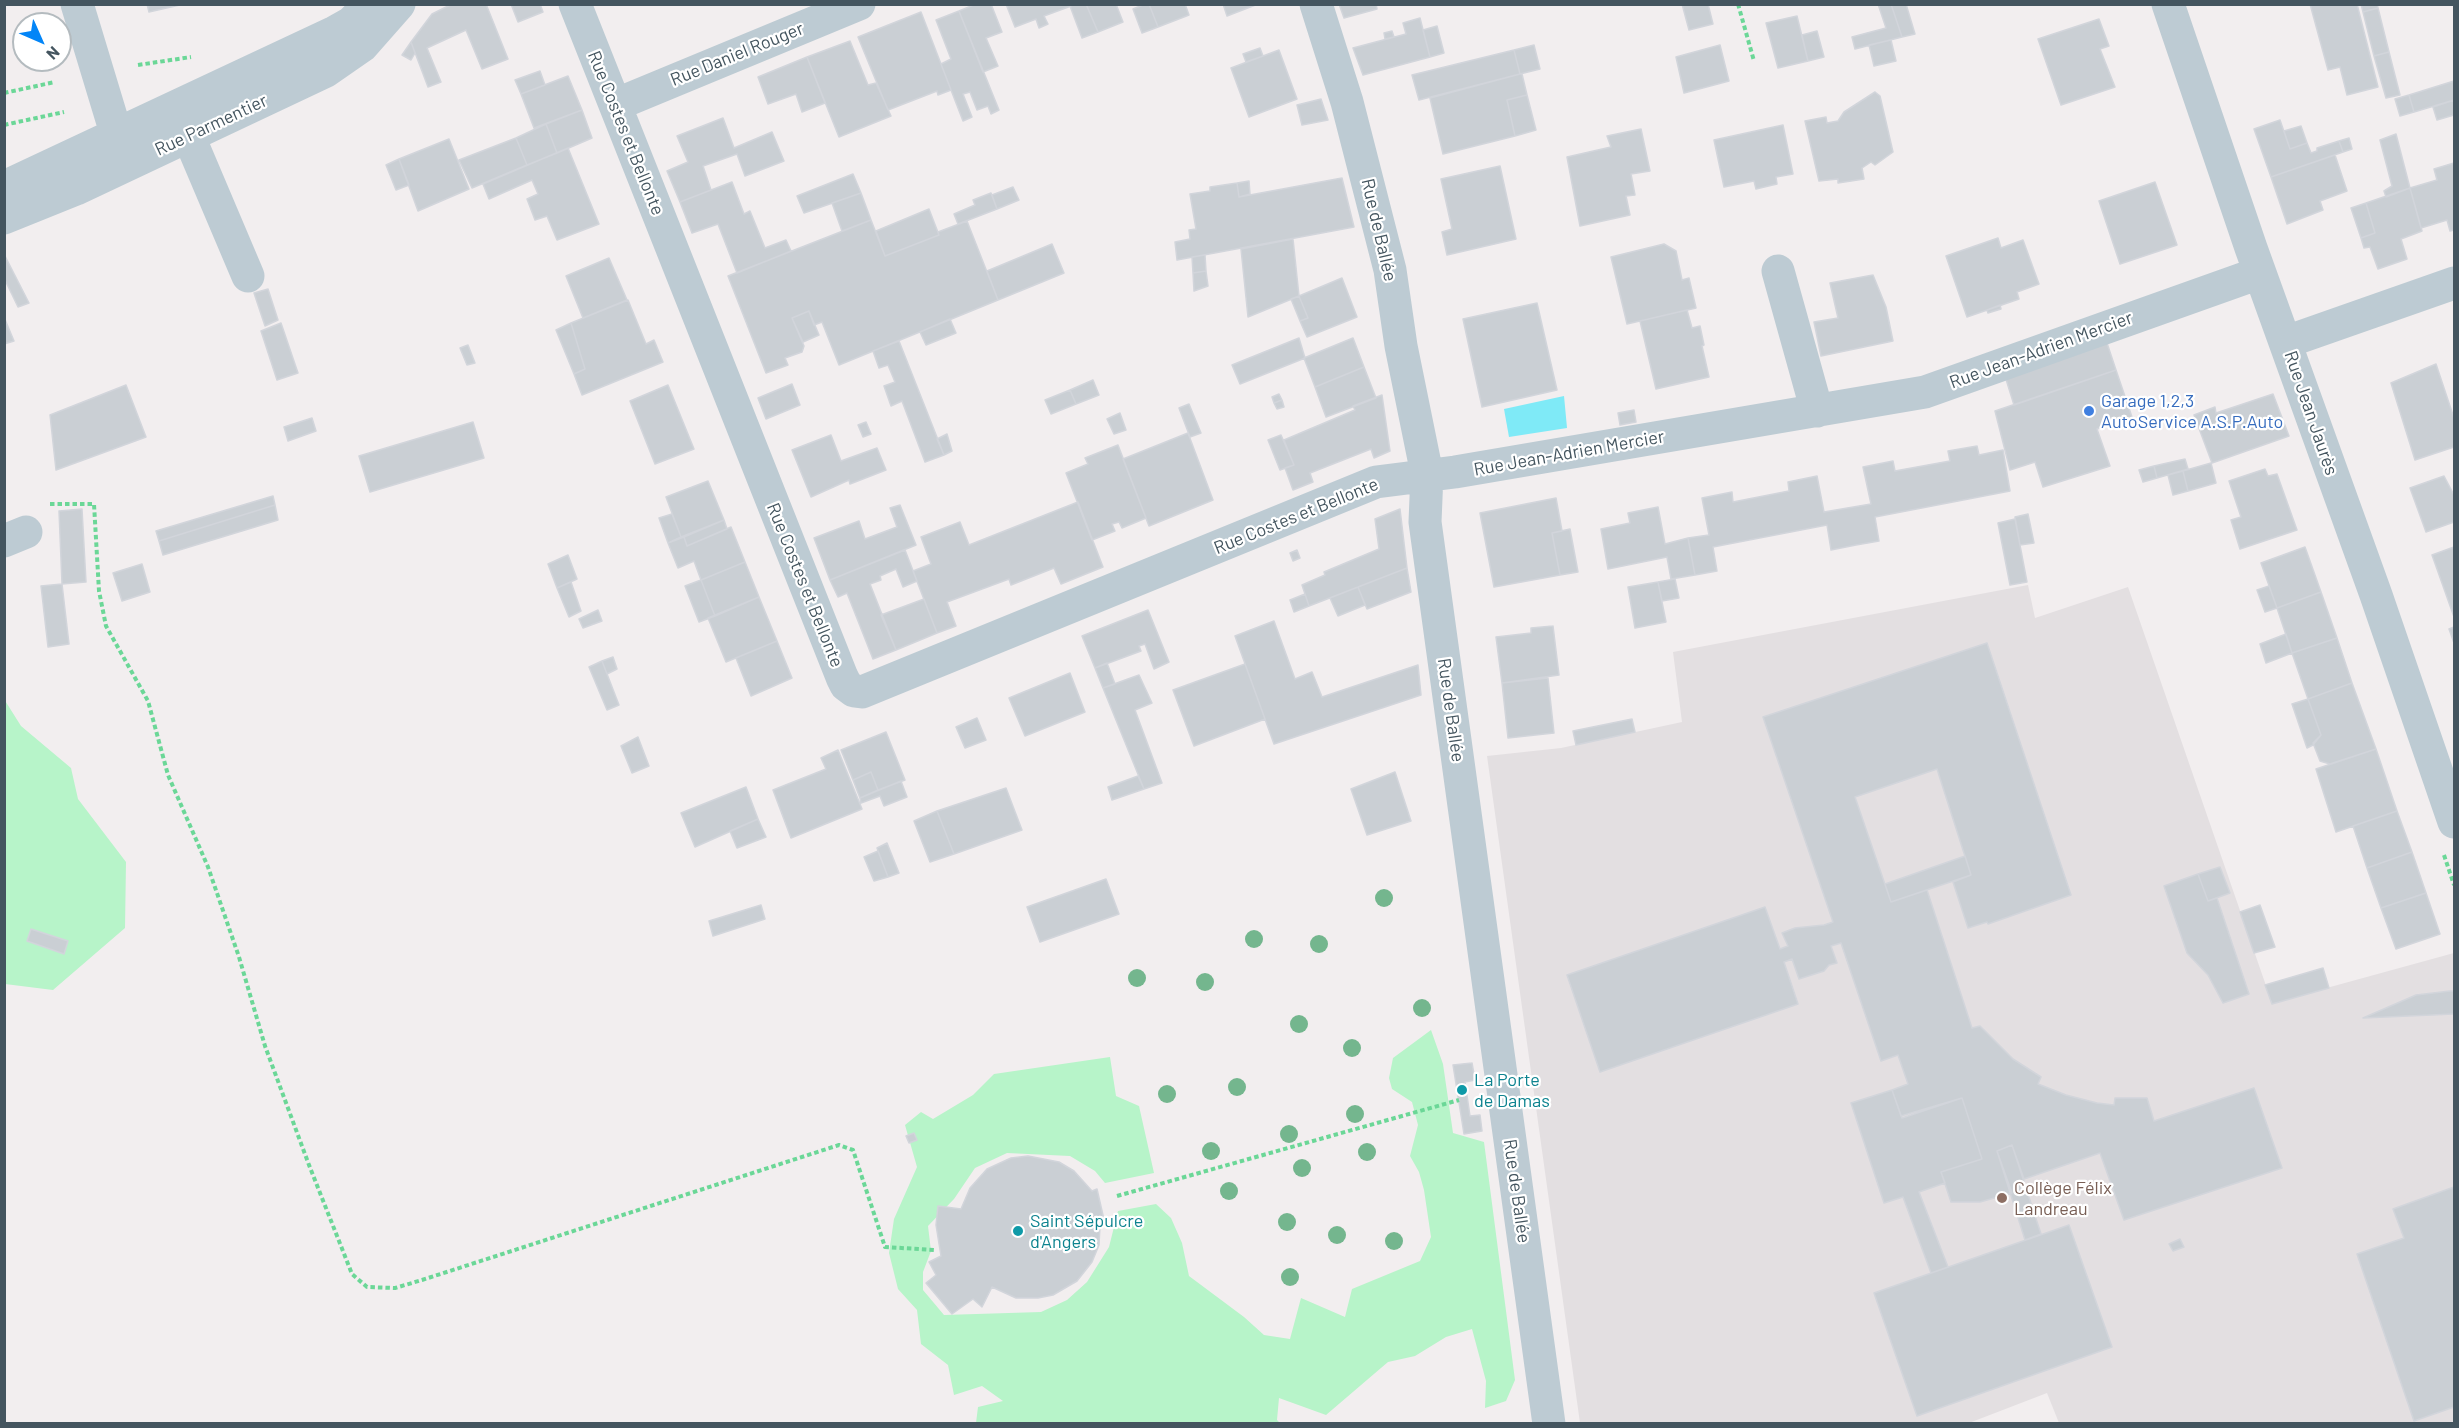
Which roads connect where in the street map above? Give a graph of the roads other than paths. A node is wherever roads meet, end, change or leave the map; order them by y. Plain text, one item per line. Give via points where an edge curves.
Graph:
1 (77, 4) edge
2 (370, 4) edge
3 (399, 4) edge
4 (575, 4) edge
5 (859, 4) edge
6 (1316, 4) edge
7 (2168, 4) edge
8 (615, 105) junction
9 (117, 134) junction
10 (195, 151) dead end
11 (131, 164) junction
12 (4, 188) edge
13 (4, 218) edge
14 (2259, 270) junction
15 (1778, 271) dead end
16 (248, 276) dead end
17 (2454, 283) edge
18 (2286, 342) junction
19 (1817, 411) junction
20 (1427, 474) junction
21 (2454, 822) edge
22 (1549, 1424) edge

1 - 9 street
2 - 9 street, Rue Parmentier via 335,32
3 - 11 street, Rue Parmentier via 362,46 326,71
4 - 8 street, Rue Costes et Bellonte
5 - 8 street, Rue Daniel Rouger
6 - 20 street, Rue de Ballée via 1347,102 1390,270
7 - 14 street, Rue Jean Jaurès
8 - 20 street, Rue Costes et Bellonte via 842,677 854,691 868,690 1376,482
9 - 11 street
9 - 12 street, Rue Parmentier
10 - 16 street
11 - 13 street, Rue Parmentier
14 - 18 street, Rue Jean Jaurès
14 - 19 street, Rue Jean-Adrien Mercier via 1924,392
15 - 19 street
17 - 18 street
18 - 21 street, Rue Jean Jaurès
19 - 20 street, Rue Jean-Adrien Mercier
20 - 22 street, Rue de Ballée via 1425,522

